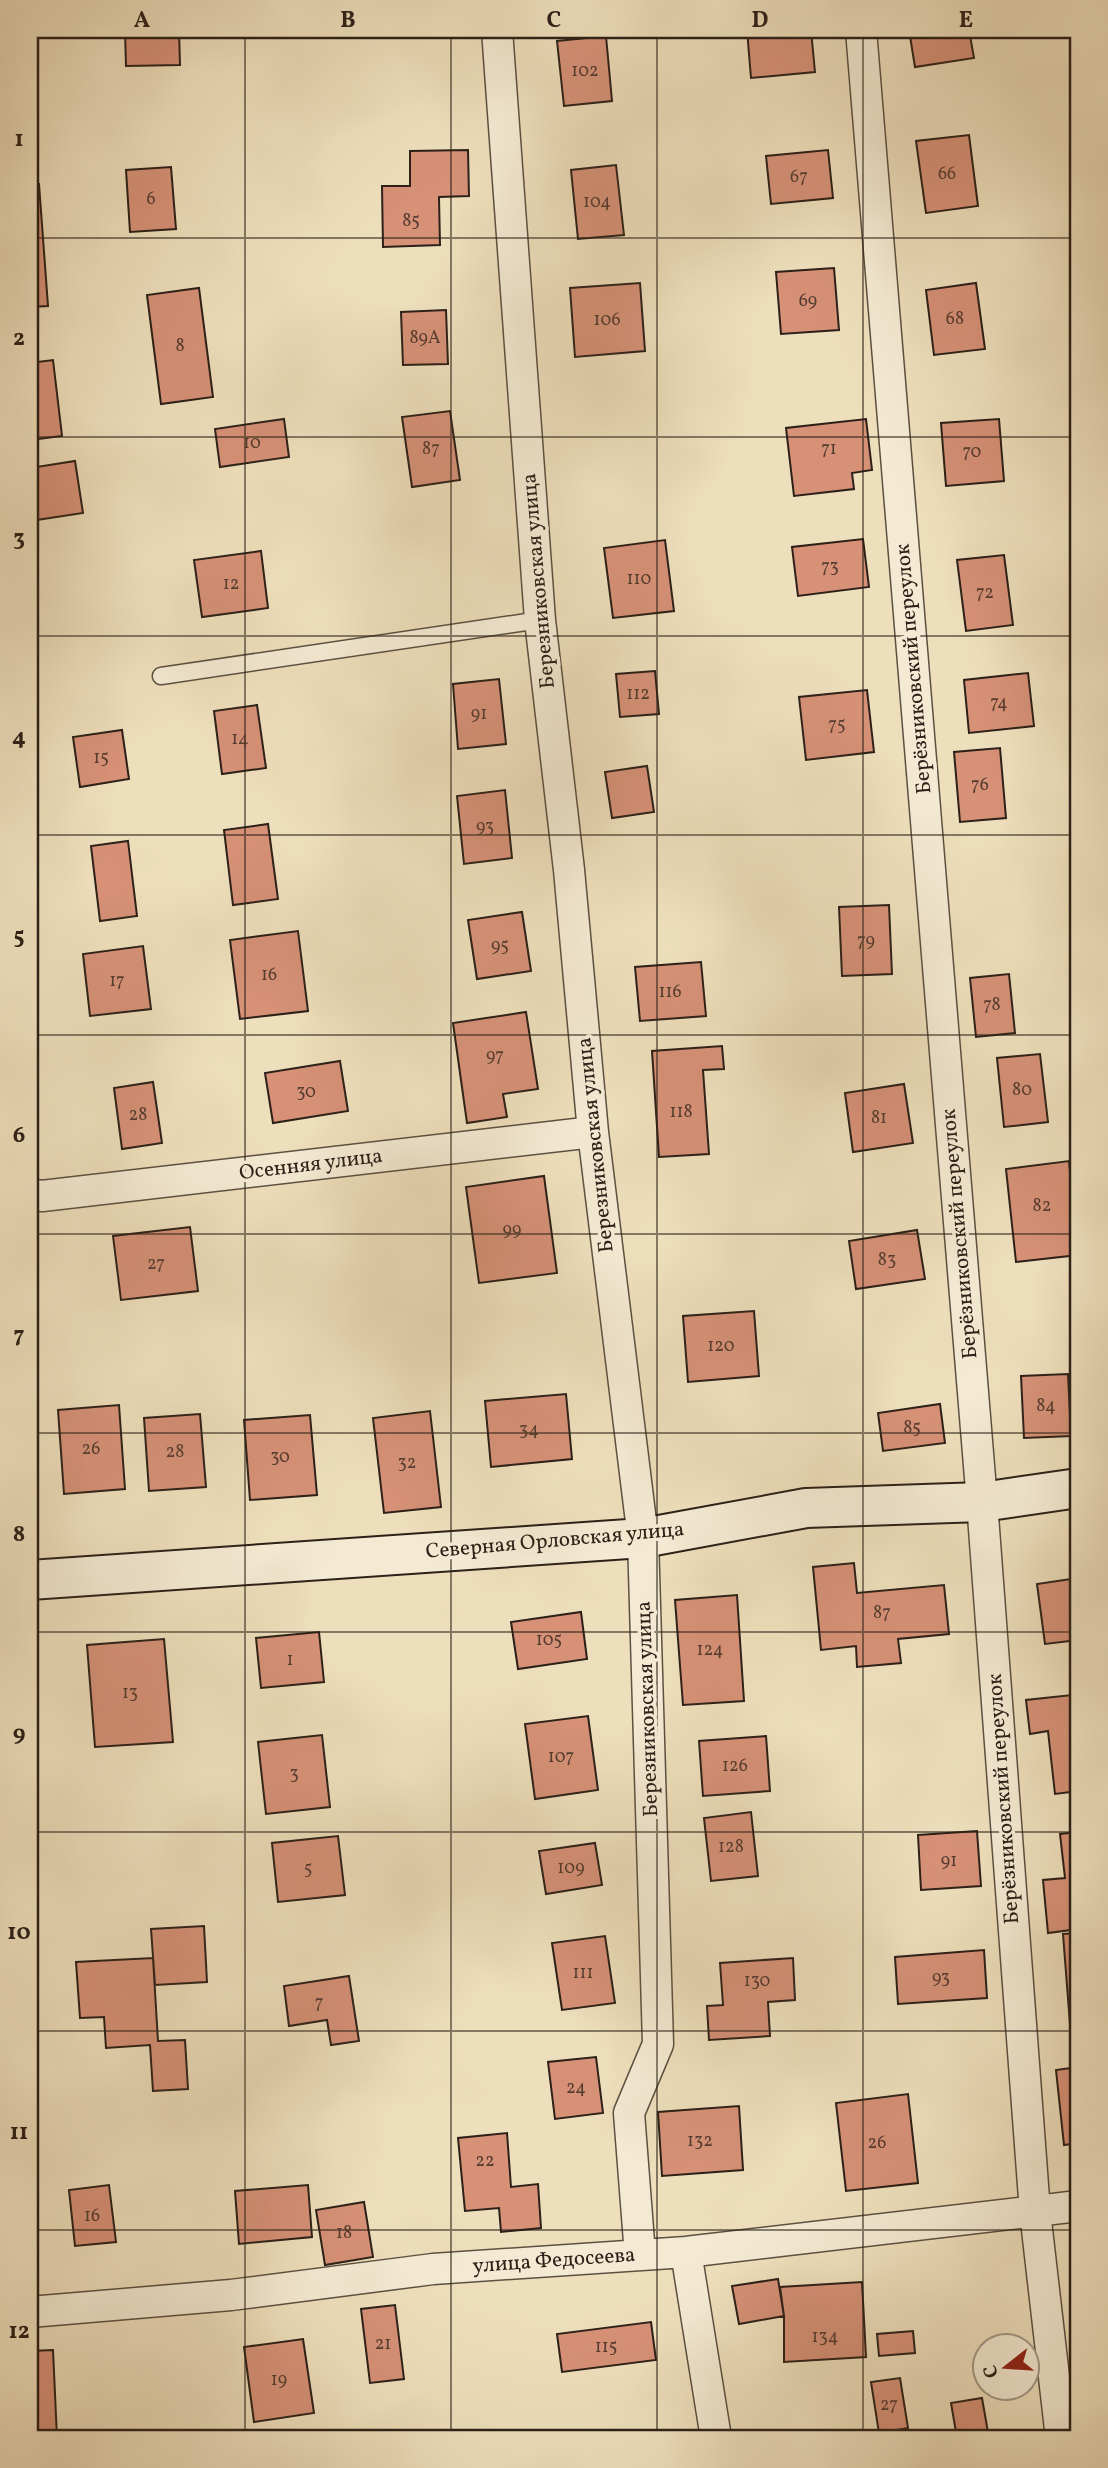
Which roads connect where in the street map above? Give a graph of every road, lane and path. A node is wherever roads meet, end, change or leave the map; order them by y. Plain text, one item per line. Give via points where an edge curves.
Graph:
1 (498, 30) edge
2 (861, 30) edge
3 (540, 620) junction
4 (162, 676) dead end
5 (593, 1132) junction
6 (30, 1194) edge
7 (1078, 1488) edge
8 (982, 1502) junction
9 (643, 1538) junction
10 (30, 1580) edge
11 (1078, 2206) edge
12 (1035, 2212) junction
13 (686, 2252) junction
14 (640, 2255) junction
15 (30, 2312) edge
16 (716, 2438) edge
17 (1060, 2438) edge

1 - 3 street, Березниковская улица
2 - 8 street, Берёзниковский переулок
3 - 4 lane
3 - 5 street, Березниковская улица
5 - 6 street, Осенняя улица
5 - 9 street, Березниковская улица
7 - 8 street, Северная Орловская улица
8 - 9 street, Северная Орловская улица via 806,1508
8 - 12 street, Берёзниковский переулок
9 - 10 street, Северная Орловская улица
9 - 14 street, Березниковская улица via 658,2044 629,2113
11 - 12 street, улица Федосеева
12 - 13 street, улица Федосеева
12 - 17 street, Берёзниковский переулок
13 - 14 street, улица Федосеева
13 - 16 street
14 - 15 street, улица Федосеева via 433,2269 231,2295

